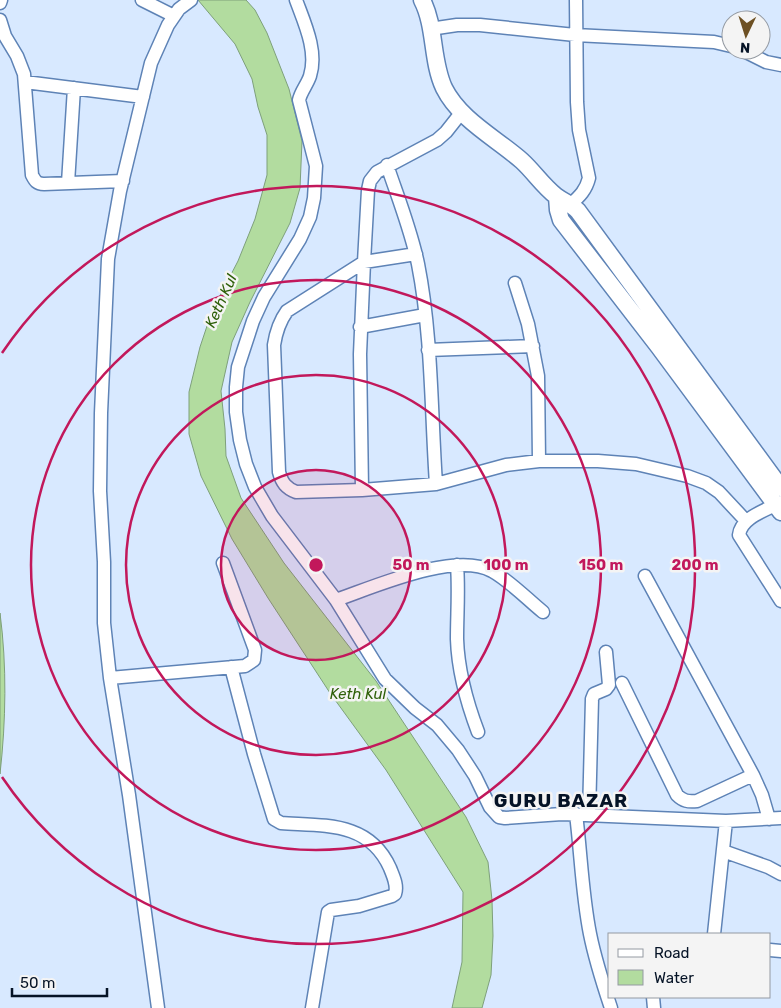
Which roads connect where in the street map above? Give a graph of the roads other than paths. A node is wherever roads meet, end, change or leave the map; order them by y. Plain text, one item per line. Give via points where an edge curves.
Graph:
1 (142, 0) edge
2 (191, 0) edge
3 (296, 0) edge
4 (422, 0) edge
5 (576, 0) edge
6 (176, 13) junction
7 (0, 20) edge
8 (430, 28) junction
9 (575, 35) junction
10 (721, 44) edge
11 (762, 60) edge
12 (781, 65) edge
13 (25, 82) junction
14 (74, 88) junction
15 (143, 98) junction
16 (461, 112) junction
17 (387, 165) junction
18 (122, 182) junction
19 (68, 183) junction
20 (564, 200) junction
21 (416, 254) junction
22 (364, 262) junction
23 (515, 283) dead end
24 (425, 315) junction
25 (360, 327) junction
26 (533, 346) junction
27 (428, 350) junction
28 (539, 462) junction
29 (436, 484) junction
30 (781, 488) edge
31 (362, 490) junction
32 (779, 506) edge
33 (746, 521) junction
34 (223, 563) dead end
35 (457, 566) junction
36 (645, 576) dead end
37 (336, 600) junction
38 (781, 601) edge
39 (543, 612) dead end
40 (606, 652) dead end
41 (232, 667) junction
42 (110, 678) junction
43 (622, 683) dead end
44 (478, 732) dead end
45 (753, 775) junction
46 (583, 815) junction
47 (775, 819) edge
48 (726, 820) junction
49 (723, 851) junction
50 (781, 874) edge
51 (714, 933) edge
52 (158, 1008) edge
53 (312, 1008) edge
54 (611, 1008) edge

1 - 6 street
2 - 6 street
3 - 37 street via 310,42 310,76 299,100 316,166 314,198 300,239 264,297 244,344 238,366 236,412 246,464 255,487 272,516
4 - 8 main road
5 - 9 street
6 - 15 street via 151,63
7 - 13 street via 5,36 22,65
8 - 9 street via 480,25
8 - 16 main road via 438,73 445,91
9 - 10 street
9 - 20 street via 579,130 589,178 582,195
11 - 12 street
13 - 14 street
13 - 19 street via 34,180 39,184
14 - 15 street
14 - 19 street
15 - 18 street
16 - 17 street via 437,140
16 - 20 main road
17 - 21 street
17 - 22 street via 370,181
18 - 19 street
18 - 42 street via 108,259 101,413 104,623
20 - 30 main road via 584,219
20 - 32 main road via 558,210 561,220
21 - 22 street
21 - 24 street
22 - 25 street
22 - 31 street via 287,311 276,331 274,345 282,482 296,492
23 - 26 street
24 - 25 street
24 - 27 street
25 - 31 street
26 - 27 street
26 - 28 street via 538,376
27 - 29 street
28 - 29 street via 506,465
28 - 33 street via 636,464 687,476 719,492
29 - 31 street
32 - 33 street
33 - 38 street via 740,529 740,539
34 - 41 street via 256,650 251,664
35 - 37 street via 420,571
35 - 39 street via 480,566 492,571
35 - 44 street via 459,659
36 - 45 street
37 - 46 street via 385,679 414,708 437,725 458,750 499,817
40 - 46 street via 609,685 594,694 592,699
41 - 42 street
41 - 53 street via 274,820 338,827 359,834 378,848 396,886 392,896 328,912
42 - 52 street
43 - 45 street via 682,800 697,801
45 - 47 street
46 - 48 street
46 - 54 street via 582,879 596,962
47 - 48 street
48 - 49 street
49 - 50 street
49 - 51 street

